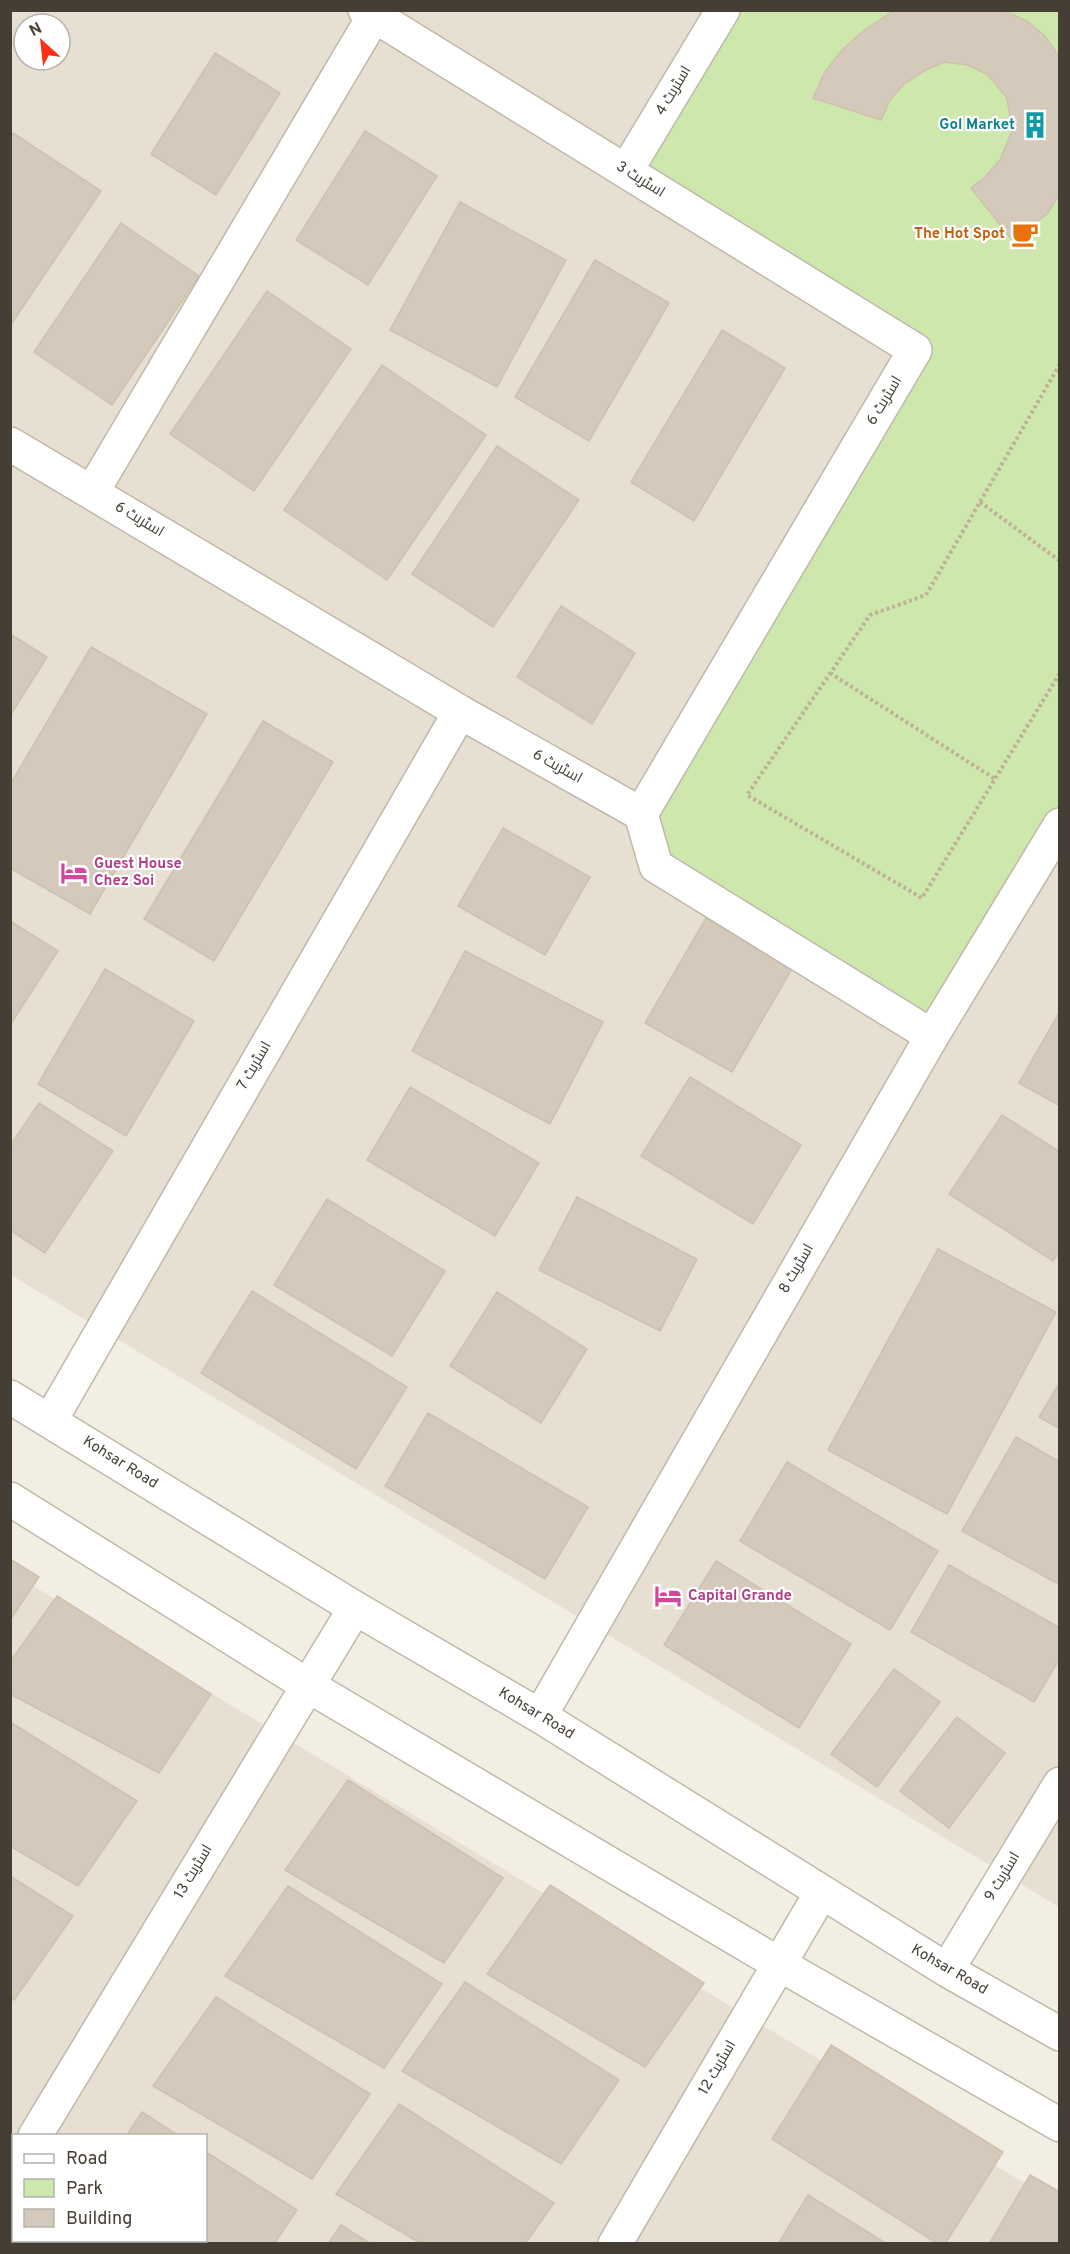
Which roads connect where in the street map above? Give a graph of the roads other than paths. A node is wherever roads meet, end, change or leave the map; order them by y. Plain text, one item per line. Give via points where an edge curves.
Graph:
1 (723, 10) edge
2 (370, 13) edge
3 (626, 171) junction
4 (915, 350) joint
5 (10, 444) edge
6 (92, 492) junction
7 (460, 712) junction
8 (641, 814) junction
9 (1059, 825) edge
10 (932, 1036) junction
11 (10, 1397) edge
12 (50, 1421) junction
13 (10, 1499) edge
14 (354, 1608) junction
15 (307, 1685) junction
16 (540, 1716) junction
17 (1059, 1784) edge
18 (821, 1893) junction
19 (779, 1965) junction
20 (947, 1970) junction
21 (1059, 2034) edge
22 (1059, 2125) edge
23 (36, 2134) edge
24 (615, 2244) edge

1 - 3 street, اسٹریٹ 4
2 - 3 street, اسٹریٹ 3
2 - 6 street
3 - 4 street, اسٹریٹ 3
4 - 8 street, اسٹریٹ 6
5 - 6 street, اسٹریٹ 6
6 - 7 street, اسٹریٹ 6
7 - 8 street, اسٹریٹ 6
7 - 12 street, اسٹریٹ 7
8 - 10 street via 656,866
9 - 10 street, اسٹریٹ 8
10 - 16 street, اسٹریٹ 8
11 - 12 street, Kohsar Road
12 - 14 street, Kohsar Road
13 - 15 street
14 - 15 street, اسٹریٹ 13
14 - 16 street, Kohsar Road
15 - 19 street
15 - 23 street, اسٹریٹ 13
16 - 18 street, Kohsar Road
17 - 20 street, اسٹریٹ 9
18 - 19 street, اسٹریٹ 12
18 - 20 street, Kohsar Road
19 - 22 street
19 - 24 street, اسٹریٹ 12
20 - 21 street, Kohsar Road

